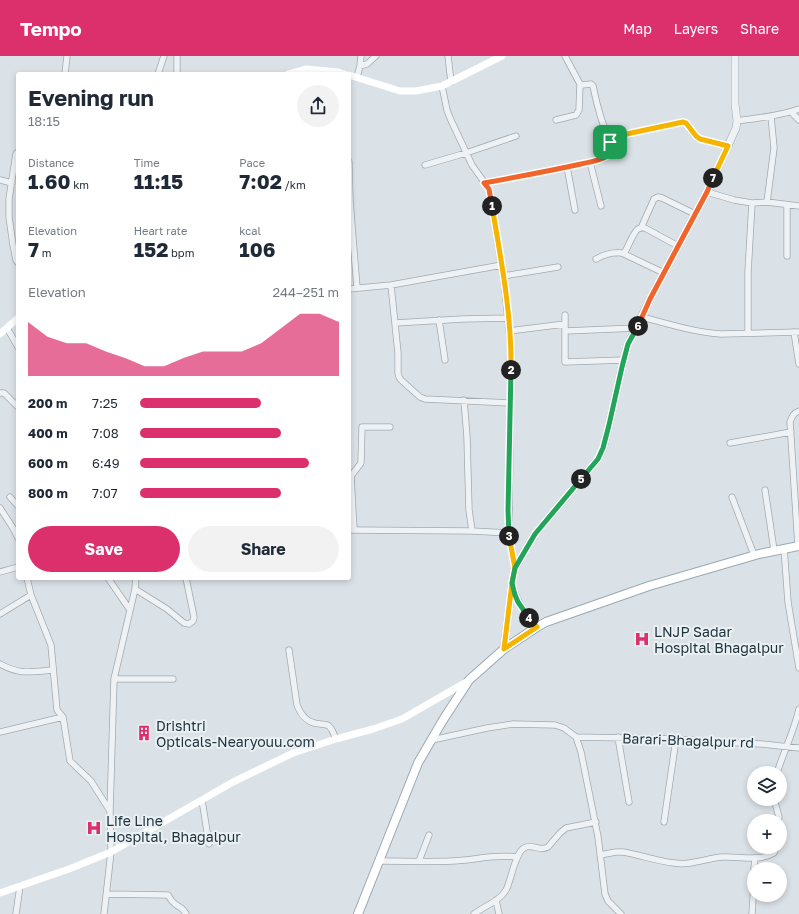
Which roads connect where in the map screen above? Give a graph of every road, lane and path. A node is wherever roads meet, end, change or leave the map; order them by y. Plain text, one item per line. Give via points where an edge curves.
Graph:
1 (67, 56) edge
2 (164, 56) edge
3 (177, 56) edge
4 (361, 56) edge
5 (376, 56) edge
6 (448, 56) edge
7 (502, 56) edge
8 (566, 56) edge
9 (735, 56) edge
10 (360, 66) junction
11 (65, 72) edge
12 (159, 72) edge
13 (177, 72) edge
14 (295, 72) edge
15 (338, 72) edge
16 (351, 76) edge
17 (357, 77) junction
18 (451, 82) junction
19 (580, 84) junction
20 (442, 86) junction
21 (799, 109) edge
22 (790, 112) junction
23 (771, 116) junction
24 (556, 120) dead end
25 (799, 120) edge
26 (737, 121) junction
27 (516, 136) dead end
28 (610, 142) junction
29 (728, 146) junction
30 (466, 153) junction
31 (16, 154) edge
32 (590, 162) junction
33 (425, 165) dead end
34 (567, 167) junction
35 (0, 180) edge
36 (12, 183) junction
37 (484, 183) junction
38 (707, 192) junction
39 (767, 202) junction
40 (752, 203) junction
41 (787, 205) junction
42 (600, 206) dead end
43 (799, 206) edge
44 (575, 210) dead end
45 (351, 213) edge
46 (695, 214) junction
47 (641, 228) junction
48 (16, 244) edge
49 (678, 246) junction
50 (624, 254) junction
51 (787, 256) dead end
52 (596, 259) dead end
53 (16, 260) edge
54 (502, 266) junction
55 (558, 267) dead end
56 (664, 273) junction
57 (503, 276) junction
58 (391, 285) junction
59 (357, 288) junction
60 (351, 289) edge
61 (565, 315) dead end
62 (642, 317) junction
63 (508, 318) junction
64 (16, 320) edge
65 (439, 320) junction
66 (395, 323) junction
67 (565, 324) junction
68 (7, 328) junction
69 (637, 328) junction
70 (510, 331) junction
71 (565, 331) junction
72 (796, 332) edge
73 (748, 333) junction
74 (0, 334) edge
75 (16, 344) edge
76 (445, 360) dead end
77 (624, 360) junction
78 (799, 364) edge
79 (0, 393) edge
80 (464, 400) junction
81 (510, 403) junction
82 (16, 404) edge
83 (799, 411) edge
84 (390, 427) dead end
85 (791, 432) junction
86 (730, 443) dead end
87 (351, 473) edge
88 (765, 490) dead end
89 (10, 497) dead end
90 (732, 497) dead end
91 (16, 504) edge
92 (0, 508) edge
93 (351, 530) edge
94 (472, 532) junction
95 (16, 534) edge
96 (508, 534) junction
97 (798, 546) edge
98 (784, 548) junction
99 (774, 550) junction
100 (754, 555) junction
101 (16, 568) edge
102 (515, 568) junction
103 (0, 572) edge
104 (27, 580) edge
105 (109, 580) edge
106 (136, 580) edge
107 (186, 580) edge
108 (512, 583) junction
109 (135, 589) junction
110 (31, 595) junction
111 (130, 610) junction
112 (0, 614) edge
113 (537, 627) junction
114 (797, 646) edge
115 (504, 649) junction
116 (289, 650) dead end
117 (0, 664) edge
118 (799, 668) edge
119 (53, 670) junction
120 (173, 679) dead end
121 (114, 680) junction
122 (469, 680) junction
123 (799, 709) edge
124 (63, 717) junction
125 (0, 732) edge
126 (576, 736) junction
127 (618, 737) junction
128 (336, 739) junction
129 (676, 739) junction
130 (432, 740) junction
131 (786, 747) junction
132 (799, 748) edge
133 (779, 766) edge
134 (202, 800) junction
135 (629, 802) dead end
136 (110, 811) junction
137 (596, 822) junction
138 (664, 822) dead end
139 (429, 835) dead end
140 (209, 844) dead end
141 (111, 852) junction
142 (772, 854) edge
143 (600, 855) junction
144 (517, 857) junction
145 (755, 858) junction
146 (379, 861) junction
147 (419, 861) junction
148 (755, 862) edge
149 (20, 886) junction
150 (0, 892) edge
151 (107, 894) junction
152 (496, 900) junction
153 (753, 902) edge
154 (16, 914) edge
155 (104, 914) edge
156 (186, 914) edge
157 (358, 914) edge
158 (474, 914) edge
159 (499, 914) edge
160 (621, 914) edge
161 (752, 914) edge

1 - 11 street
2 - 12 street
3 - 13 street
4 - 10 street
5 - 10 street via 367,64
6 - 18 street
7 - 18 main road
8 - 19 street
9 - 26 street
10 - 17 street
14 - 15 main road via 306,69
16 - 17 main road
17 - 20 main road via 400,91
18 - 20 main road
19 - 24 street via 578,113
19 - 28 street via 593,86 597,108
20 - 30 street via 447,110
21 - 22 street
22 - 23 street
22 - 25 street
23 - 26 street
23 - 39 street via 774,148
26 - 29 street
27 - 30 street
28 - 29 street via 617,136 683,122 700,139
28 - 32 street via 610,154
29 - 38 street
30 - 33 street
30 - 37 street
31 - 36 street
32 - 34 street
32 - 42 street
34 - 37 street
34 - 44 street
35 - 36 street
36 - 48 street via 9,217
37 - 54 street via 489,189
38 - 40 street
38 - 46 street
39 - 40 street
39 - 41 street
40 - 73 street
41 - 43 street
41 - 51 street
45 - 59 street
46 - 47 street via 658,197 654,199
46 - 49 street
47 - 49 street
47 - 50 street via 637,229
48 - 53 street
49 - 56 street
50 - 52 street via 615,252
50 - 56 street
54 - 57 street
54 - 58 street
55 - 57 street
56 - 62 street
57 - 63 street
58 - 59 street
58 - 66 street
59 - 60 street
61 - 67 street
62 - 69 street
62 - 73 street via 694,331
63 - 65 street
63 - 70 street
64 - 68 main road
65 - 66 street
65 - 76 street
66 - 80 street via 399,377 425,399
67 - 70 street
67 - 71 street
68 - 74 main road
68 - 75 street
69 - 71 street
69 - 77 street via 628,344
70 - 81 street
71 - 77 street via 565,362
72 - 73 street
72 - 78 street
77 - 102 street via 603,448 598,459 535,534
79 - 82 street via 4,393
80 - 81 street
80 - 94 street
81 - 96 street
83 - 85 street via 793,414 790,422
84 - 87 street via 362,427 361,463
85 - 86 street
85 - 97 street
88 - 99 street
89 - 91 street
90 - 100 street
92 - 95 street
93 - 94 street
94 - 96 street
96 - 102 street
97 - 98 main road
98 - 99 main road
98 - 114 street via 788,602
99 - 100 main road
100 - 113 main road via 649,586
101 - 103 street
102 - 108 street
104 - 110 street
105 - 111 street
106 - 109 street
107 - 109 street via 194,617 189,624
108 - 113 street via 518,602
108 - 115 street
109 - 111 street
110 - 112 street
110 - 119 street via 51,645
111 - 121 street
113 - 115 main road
114 - 118 street
115 - 122 main road
116 - 128 street via 299,710 312,722 329,726
117 - 119 street via 16,671
119 - 124 street via 57,710
120 - 121 street
121 - 136 street
122 - 128 main road via 402,719
122 - 130 main road
123 - 131 street
124 - 125 street
124 - 136 street via 70,761 91,781
126 - 127 street, Barari-Bhagalpur rd
126 - 130 street via 555,725 521,724 487,728
126 - 137 street via 582,752
127 - 129 street, Barari-Bhagalpur rd
127 - 135 street
128 - 134 main road via 293,753
129 - 131 street, Barari-Bhagalpur rd
129 - 138 street
130 - 146 main road via 418,763
131 - 132 street, Barari-Bhagalpur rd
131 - 133 street
134 - 140 street
134 - 141 main road
136 - 141 street
137 - 143 street
137 - 144 street via 566,828 548,847 524,847
139 - 147 street
141 - 149 main road
141 - 151 street
142 - 145 street
143 - 145 street via 623,852 675,864 723,857
143 - 160 street via 605,894 608,901
144 - 147 street
144 - 152 street via 506,890
145 - 148 street
146 - 147 street
146 - 157 main road
149 - 150 main road
149 - 154 street
151 - 155 street
151 - 156 street via 168,895
152 - 158 street
152 - 159 street
153 - 161 street

